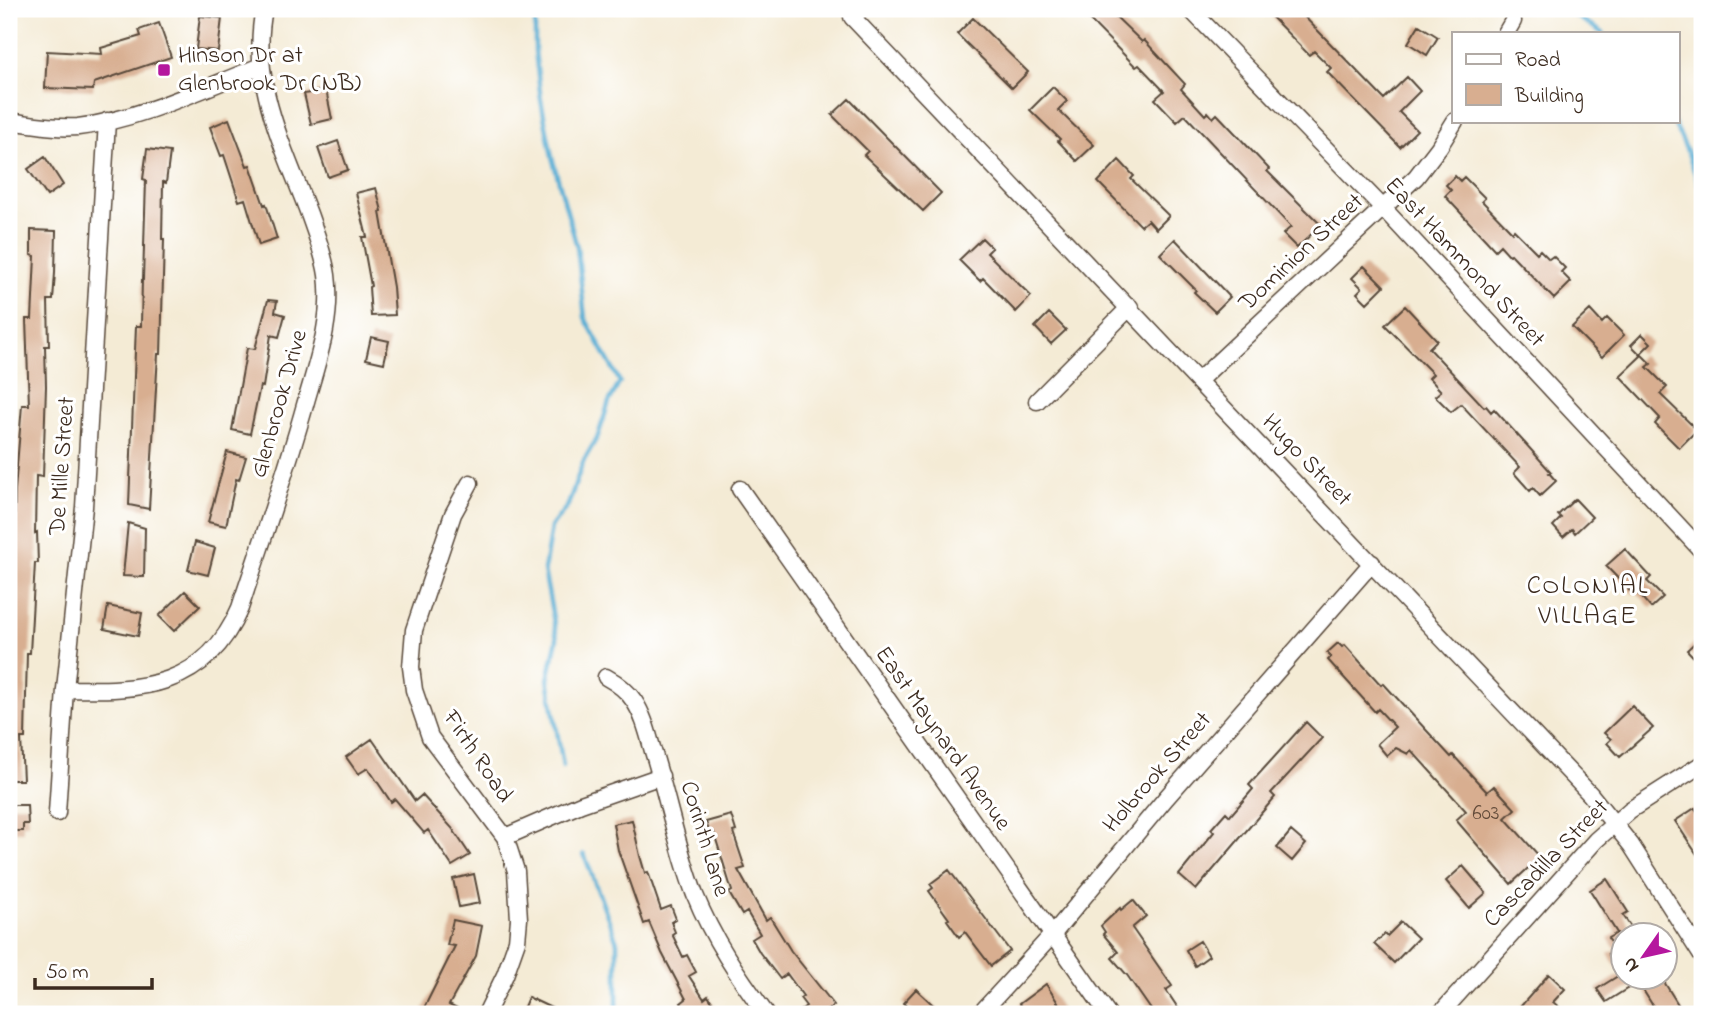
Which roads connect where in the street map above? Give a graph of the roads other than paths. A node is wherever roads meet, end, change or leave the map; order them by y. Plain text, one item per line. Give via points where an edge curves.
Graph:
1 (264, 9) edge
2 (1190, 9) edge
3 (857, 13) edge
4 (261, 66) junction
5 (9, 121) edge
6 (107, 121) junction
7 (1454, 122) edge
8 (1384, 209) junction
9 (1130, 307) junction
10 (1199, 380) junction
11 (1037, 401) dead end
12 (470, 483) dead end
13 (740, 489) dead end
14 (1702, 551) edge
15 (1372, 563) junction
16 (606, 677) dead end
17 (65, 689) junction
18 (1702, 764) edge
19 (661, 776) junction
20 (57, 813) dead end
21 (1614, 824) junction
22 (505, 837) junction
23 (1053, 934) junction
24 (1702, 956) edge
25 (486, 1014) edge
26 (766, 1014) edge
27 (980, 1014) edge
28 (1108, 1014) edge
29 (1440, 1014) edge

1 - 4 street, Glenbrook Drive
2 - 8 street, East Hammond Street
3 - 9 street, Hugo Street
4 - 6 street
4 - 17 street, Glenbrook Drive via 274,124 321,247 329,289 326,332 292,452 240,608 210,654 183,675 161,684 136,689
5 - 6 street via 76,127
6 - 17 street, De Mille Street via 84,507
7 - 8 street, Dominion Street via 1416,177
8 - 10 street, Dominion Street
8 - 14 street, East Hammond Street
9 - 10 street, Hugo Street
9 - 11 street
10 - 15 street, Hugo Street
12 - 22 street, Firth Road via 453,514 414,630 411,667 430,737
13 - 23 street, East Maynard Avenue
15 - 21 street, Hugo Street
15 - 23 street, Holbrook Street
16 - 19 street, Corinth Lane via 635,702
17 - 20 street, De Mille Street
18 - 21 street, Cascadilla Street
19 - 22 street
19 - 26 street, Corinth Lane via 683,860 714,938
21 - 24 street, Hugo Street
21 - 29 street, Cascadilla Street
22 - 25 street, Firth Road via 516,871 517,941
23 - 27 street, Holbrook Street
23 - 28 street, East Maynard Avenue

